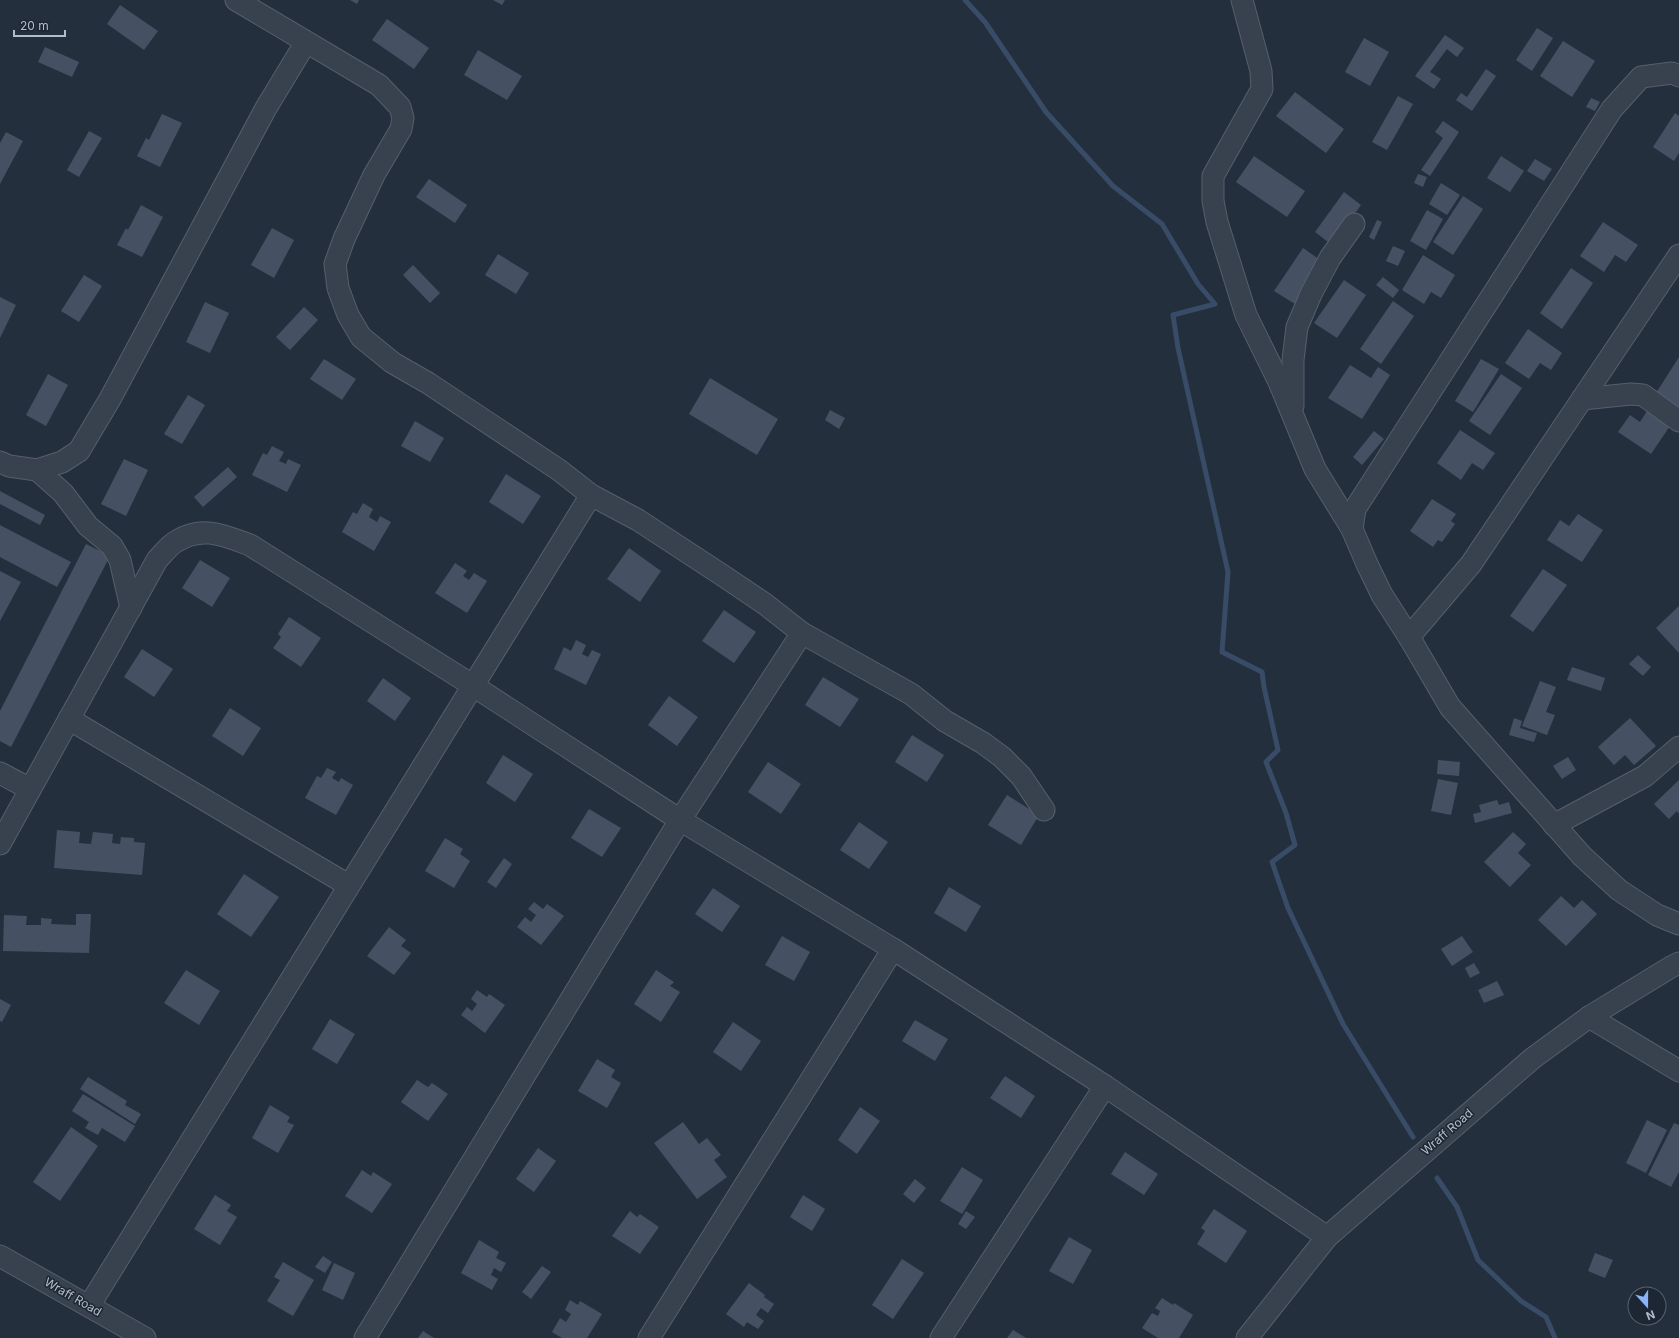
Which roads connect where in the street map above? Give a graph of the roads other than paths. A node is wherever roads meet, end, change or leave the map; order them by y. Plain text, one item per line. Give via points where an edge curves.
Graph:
1 (236, 0) edge
2 (1242, 0) edge
3 (306, 42) junction
4 (1679, 76) edge
5 (1354, 224) dead end
6 (1679, 255) edge
7 (1582, 399) junction
8 (1293, 417) junction
9 (1679, 421) edge
10 (67, 458) junction
11 (0, 462) edge
12 (38, 470) junction
13 (63, 493) junction
14 (591, 494) junction
15 (1352, 530) junction
16 (131, 608) junction
17 (802, 633) junction
18 (1410, 637) junction
19 (472, 685) junction
20 (69, 719) junction
21 (1679, 747) edge
22 (0, 773) edge
23 (30, 789) junction
24 (1044, 810) dead end
25 (680, 820) junction
26 (1554, 825) junction
27 (0, 844) edge
28 (348, 886) junction
29 (1679, 924) edge
30 (893, 949) junction
31 (1679, 963) edge
32 (1589, 1017) junction
33 (1679, 1071) edge
34 (1105, 1086) junction
35 (1327, 1237) junction
36 (0, 1256) edge
37 (89, 1306) junction
38 (145, 1338) edge
39 (365, 1338) edge
40 (649, 1338) edge
41 (940, 1338) edge
42 (1247, 1338) edge

1 - 3 street
2 - 8 street via 1261,71 1262,89 1213,176 1213,201 1217,222 1246,314
3 - 10 street via 266,108 110,400 79,451
3 - 14 street via 379,84 400,107 403,118 401,129 374,175 344,238 335,264 338,288 348,315 361,337 393,362 559,470
4 - 15 street via 1672,73 1641,78 1612,109 1355,509
5 - 8 street via 1330,258 1297,327 1293,360
6 - 7 street
7 - 9 street via 1643,395
7 - 18 street via 1471,564
8 - 15 street via 1315,469
10 - 12 street
10 - 13 street
11 - 12 street via 9,466
12 - 13 street
13 - 16 street via 88,526 112,546 120,560
14 - 17 street via 689,553 765,604
14 - 19 street
15 - 18 street via 1382,595
16 - 19 street via 157,560 176,541 193,534 214,532 250,546
16 - 20 street
17 - 24 street via 911,694 945,721 983,743 1021,776
17 - 25 street
18 - 26 street via 1450,707
19 - 25 street
19 - 28 street
20 - 23 street
20 - 28 street
21 - 26 street via 1645,776
22 - 23 street
23 - 27 street
25 - 30 street
25 - 39 street
26 - 29 street via 1582,856 1619,890 1657,915
28 - 37 street
30 - 34 street
30 - 40 street
31 - 32 street, Wraff Road
32 - 33 street
32 - 35 street, Wraff Road via 1533,1058
34 - 35 street
34 - 41 street
35 - 42 street, Wraff Road
36 - 37 street, Wraff Road
37 - 38 street, Wraff Road

